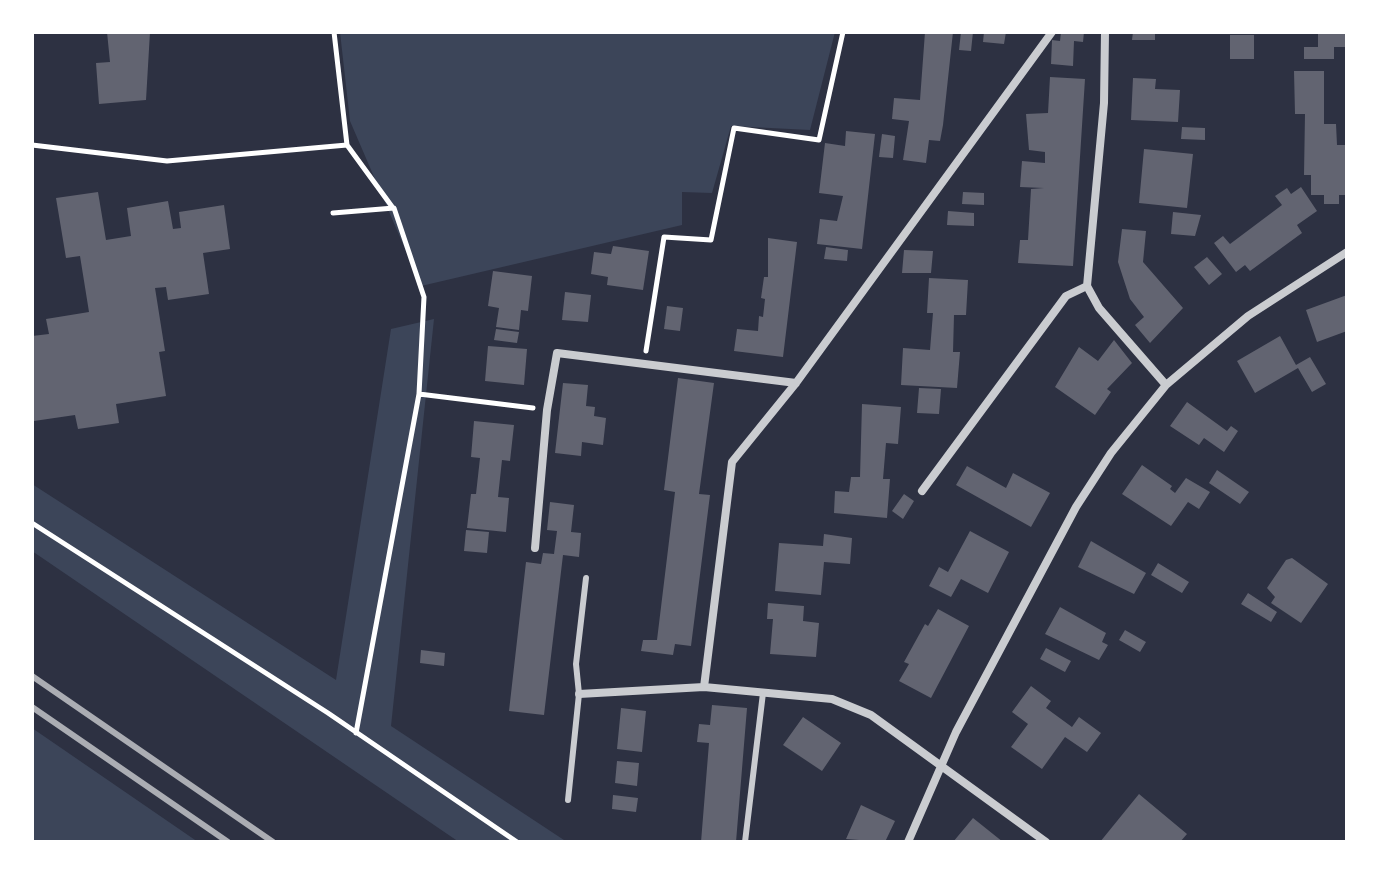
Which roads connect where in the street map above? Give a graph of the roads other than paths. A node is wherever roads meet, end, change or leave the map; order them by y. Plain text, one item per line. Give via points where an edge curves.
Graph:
1 (1052, 32) edge
2 (1105, 32) edge
3 (1347, 252) edge
4 (1087, 286) junction
5 (796, 383) junction
6 (1166, 385) junction
7 (922, 491) dead end
8 (535, 548) dead end
9 (586, 578) dead end
10 (704, 687) junction
11 (763, 693) junction
12 (579, 694) junction
13 (941, 763) junction
14 (568, 800) dead end
15 (745, 842) edge
16 (908, 842) edge
17 (1046, 842) edge

1 - 5 street
2 - 4 street via 1104,103
3 - 6 street via 1248,316
4 - 6 street via 1099,308
4 - 7 street via 1066,296
5 - 8 street via 557,353
5 - 10 street via 732,462
6 - 13 street via 1076,507
9 - 12 lane via 576,664
10 - 11 street
10 - 12 street
11 - 13 street via 832,699 871,715
11 - 15 lane
12 - 14 lane
13 - 16 street
13 - 17 street

